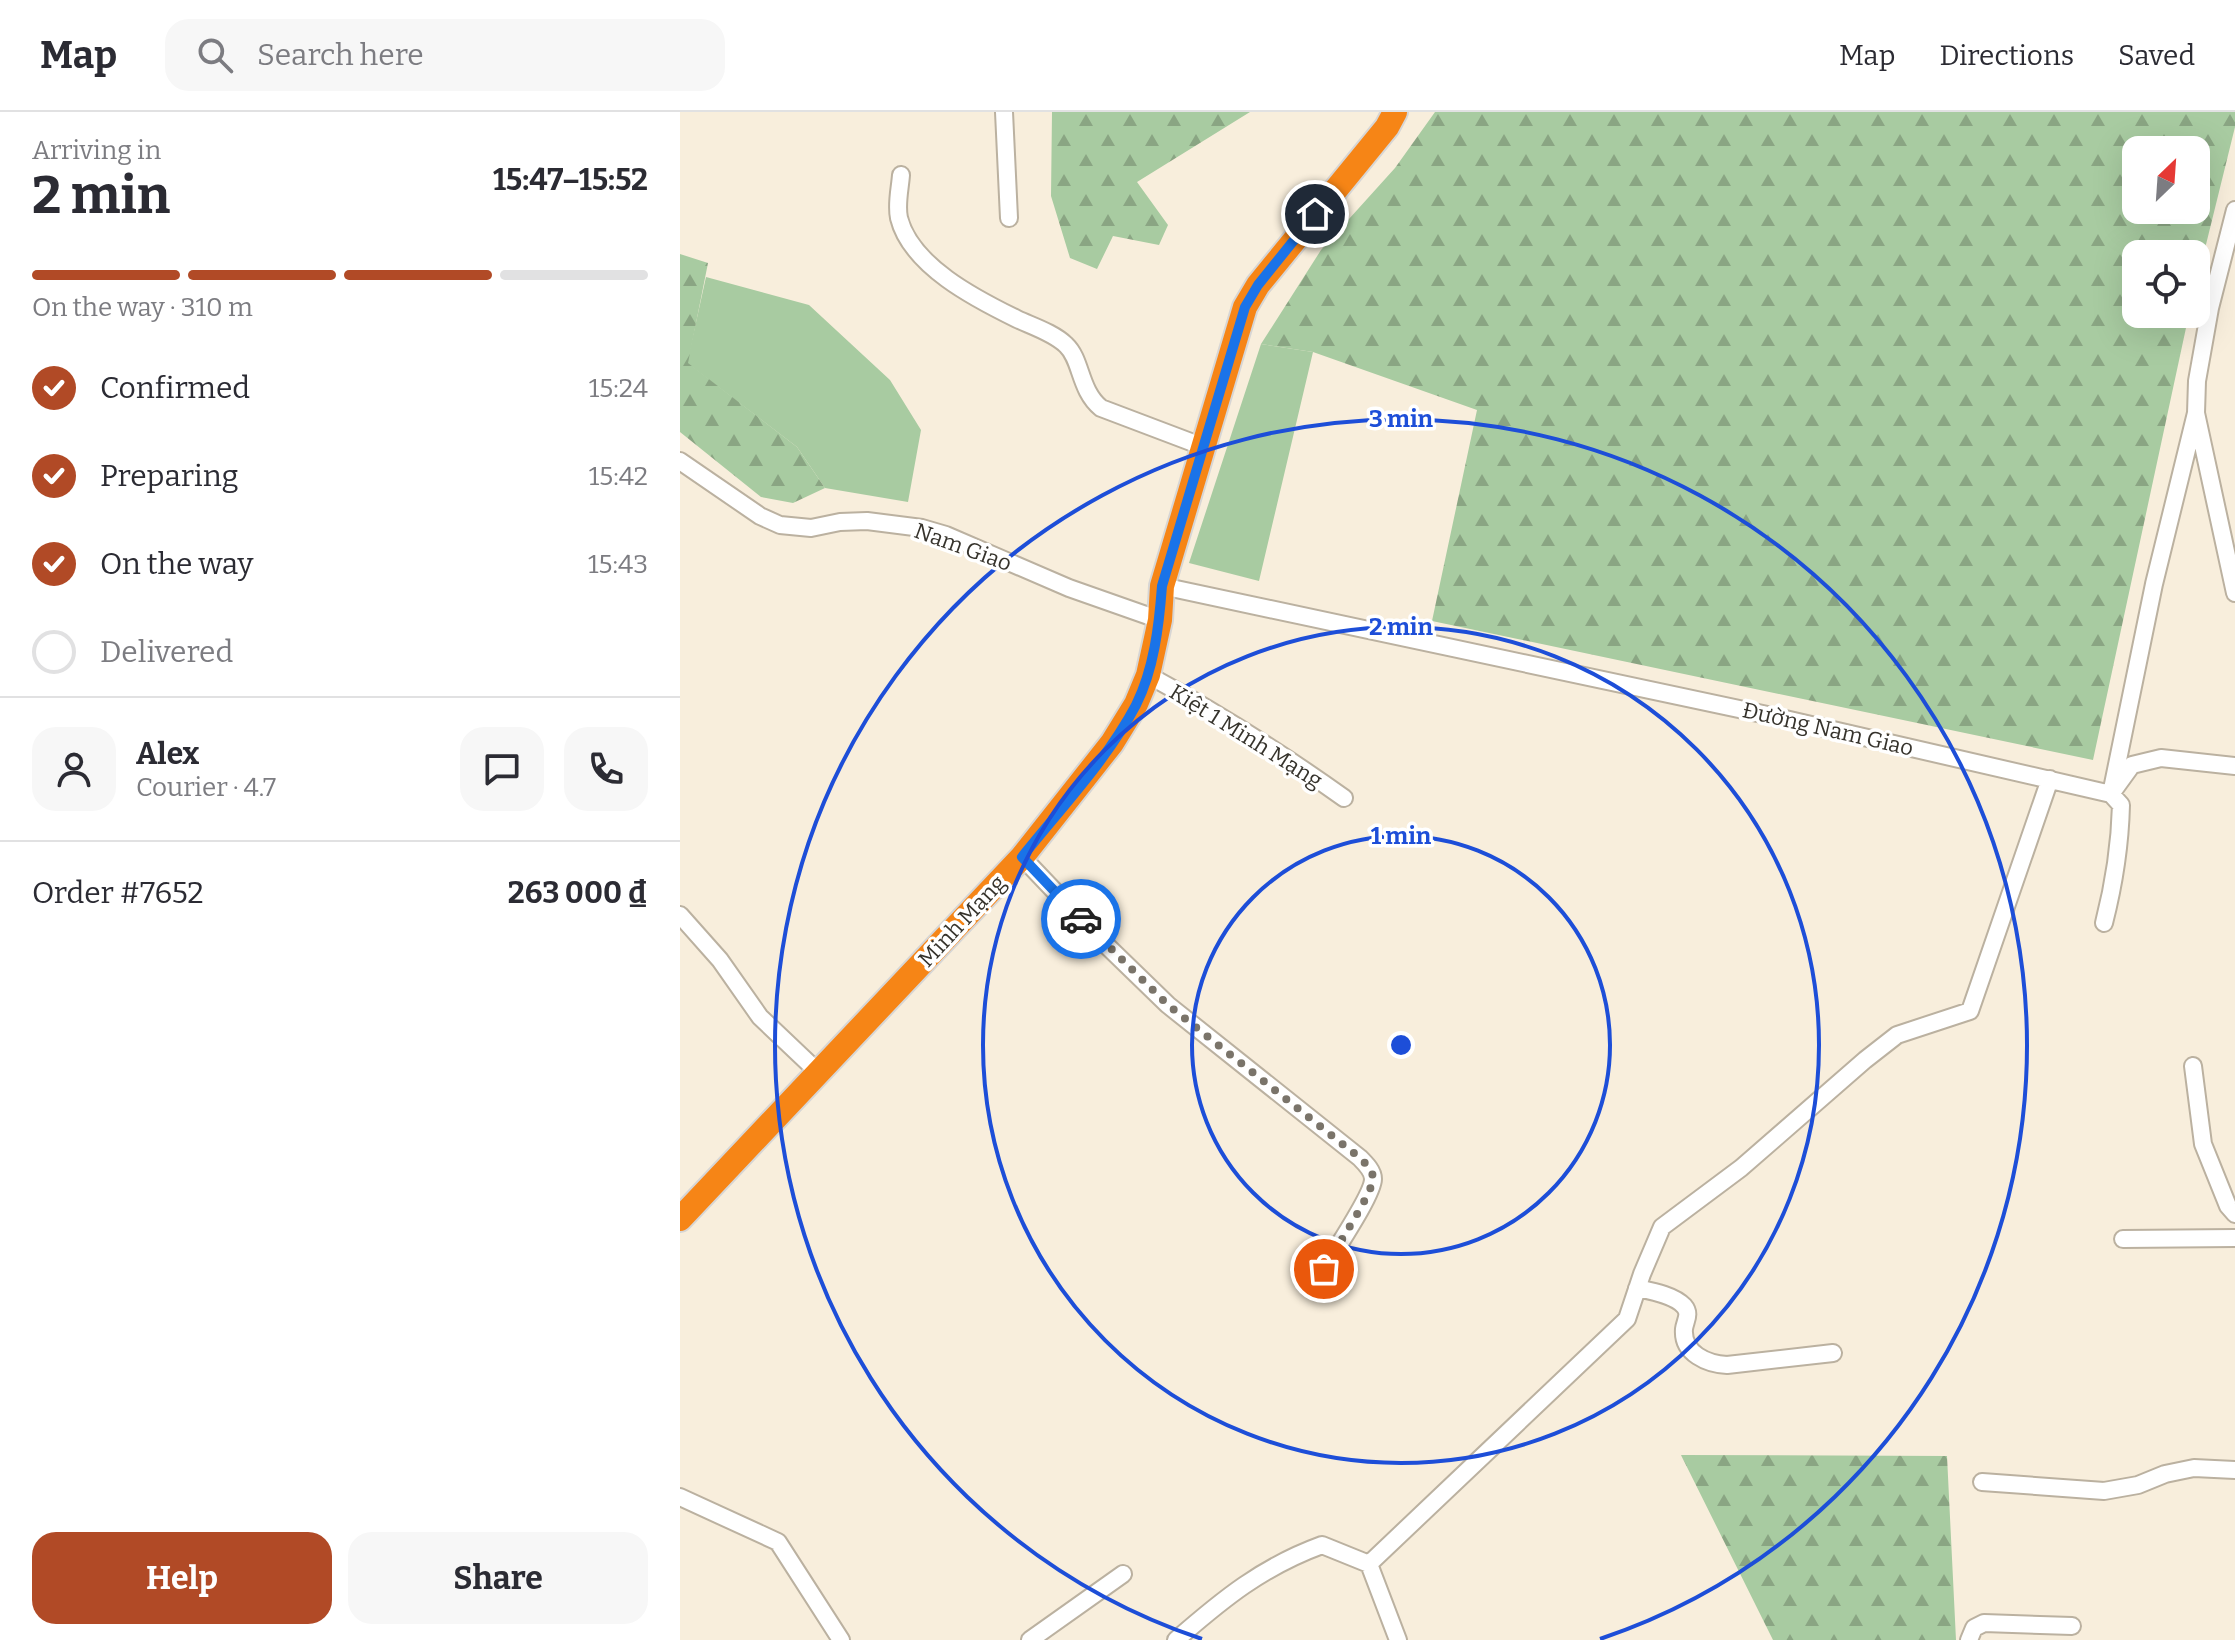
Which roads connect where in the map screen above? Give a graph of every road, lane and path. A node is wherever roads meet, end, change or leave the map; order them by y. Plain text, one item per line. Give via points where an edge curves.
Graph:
1 (1004, 112) edge
2 (1395, 112) edge
3 (901, 175) dead end
4 (2235, 210) edge
5 (1009, 218) dead end
6 (2196, 413) junction
7 (1204, 447) junction
8 (680, 461) edge
9 (1162, 586) junction
10 (2235, 593) edge
11 (1160, 620) junction
12 (1148, 675) junction
13 (2235, 766) edge
14 (2050, 779) junction
15 (2111, 794) junction
16 (1344, 798) dead end
17 (1022, 857) junction
18 (680, 915) edge
19 (2104, 923) dead end
20 (2193, 1066) dead end
21 (819, 1073) junction
22 (2235, 1214) edge
23 (680, 1219) edge
24 (2235, 1238) edge
25 (2123, 1239) dead end
26 (1324, 1269) dead end
27 (1637, 1288) junction
28 (1833, 1353) dead end
29 (2235, 1470) edge
30 (1982, 1482) dead end
31 (680, 1497) edge
32 (1369, 1564) junction
33 (1123, 1574) dead end
34 (2072, 1626) dead end
35 (841, 1640) edge
36 (1030, 1640) edge
37 (1176, 1640) edge
38 (1398, 1640) edge
39 (1969, 1640) edge

1 - 5 street
2 - 7 highway, Minh Mạng via 1245,307
3 - 7 street via 899,219 931,266 983,302 1068,346 1091,400 1101,408
4 - 6 street via 2210,308
6 - 10 street
6 - 15 street
7 - 9 highway, Minh Mạng
8 - 11 street, Nam Giao via 780,525 811,528 867,521 922,528
9 - 11 highway, Minh Mạng
9 - 14 street, Đường Nam Giao
11 - 12 highway, Minh Mạng
12 - 16 street, Kiệt 1 Minh Mạng
12 - 17 highway, Minh Mạng via 1112,743
13 - 15 street via 2191,759 2146,760 2132,765
14 - 15 street, Đường Nam Giao
14 - 27 street via 1970,1011 1897,1035 1741,1168 1662,1227
15 - 19 street via 2121,805 2121,828
17 - 21 highway, Minh Mạng
17 - 26 street via 1150,989 1371,1170 1369,1192
18 - 21 street via 760,1017
20 - 22 street via 2203,1144
21 - 23 highway, Minh Mạng
24 - 25 street
27 - 28 street via 1685,1306 1685,1337 1693,1352 1710,1364
27 - 32 street via 1627,1319
29 - 30 street via 2194,1468 2104,1491
31 - 35 street via 778,1542
32 - 37 street via 1322,1545 1285,1559 1223,1599
32 - 38 street
33 - 36 street
34 - 39 street via 1984,1623 1974,1628

